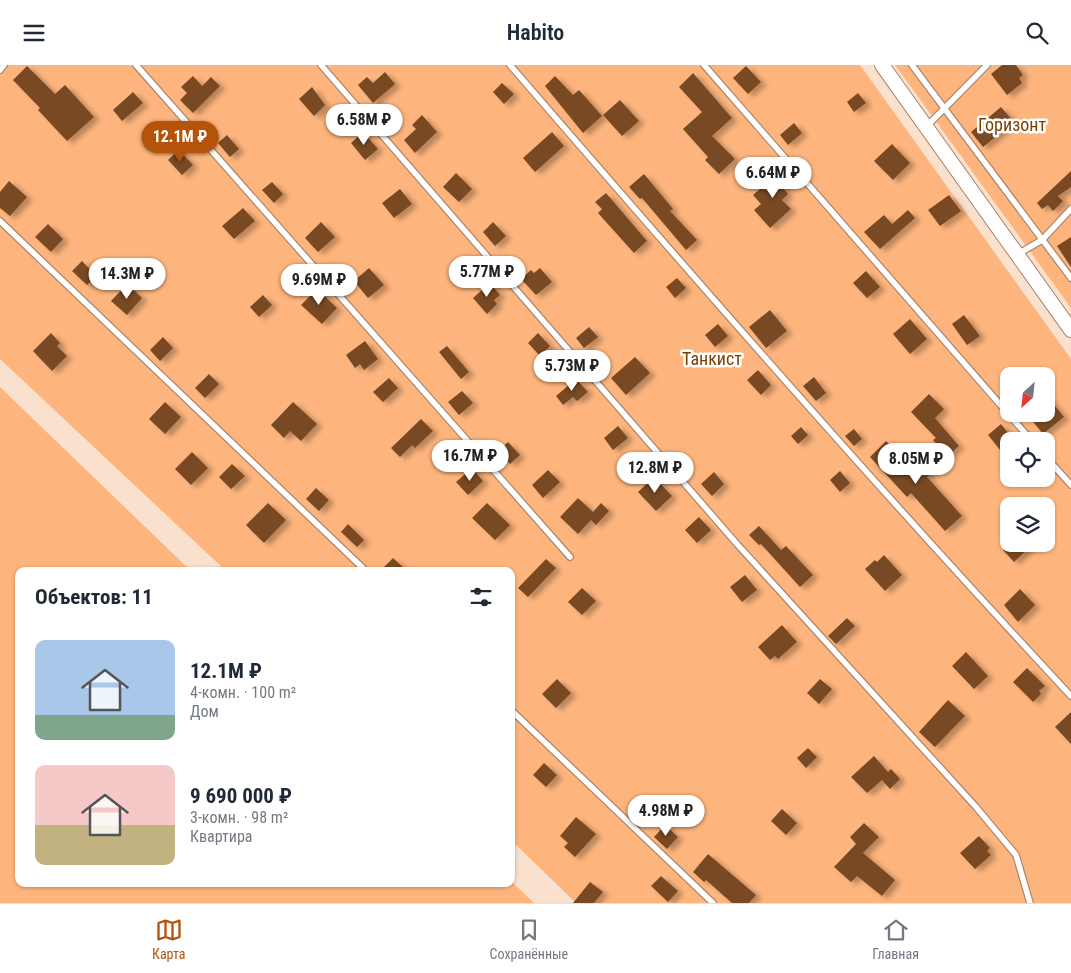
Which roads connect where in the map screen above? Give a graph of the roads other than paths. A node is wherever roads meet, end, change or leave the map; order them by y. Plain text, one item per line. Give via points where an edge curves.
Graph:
1 (4, 65) edge
2 (136, 65) edge
3 (320, 65) edge
4 (510, 65) edge
5 (704, 65) edge
6 (882, 65) edge
7 (912, 65) edge
8 (987, 65) edge
9 (0, 70) edge
10 (945, 110) junction
11 (926, 126) junction
12 (1071, 209) edge
13 (0, 221) edge
14 (1042, 241) junction
15 (1018, 255) junction
16 (1071, 278) edge
17 (1071, 330) edge
18 (1024, 432) edge
19 (1055, 467) edge
20 (1071, 485) edge
21 (570, 557) dead end
22 (362, 567) edge
23 (1071, 696) edge
24 (515, 714) edge
25 (712, 903) edge
26 (1030, 903) edge

1 - 9 lane
2 - 21 lane
3 - 26 lane via 737,544 976,807 1016,855
4 - 23 lane via 782,379
5 - 18 lane
6 - 11 street
7 - 10 lane
8 - 10 lane
10 - 11 lane
10 - 14 lane
11 - 15 street
12 - 14 lane
13 - 22 lane
14 - 15 lane
14 - 16 lane
15 - 17 street
19 - 20 lane
24 - 25 lane

